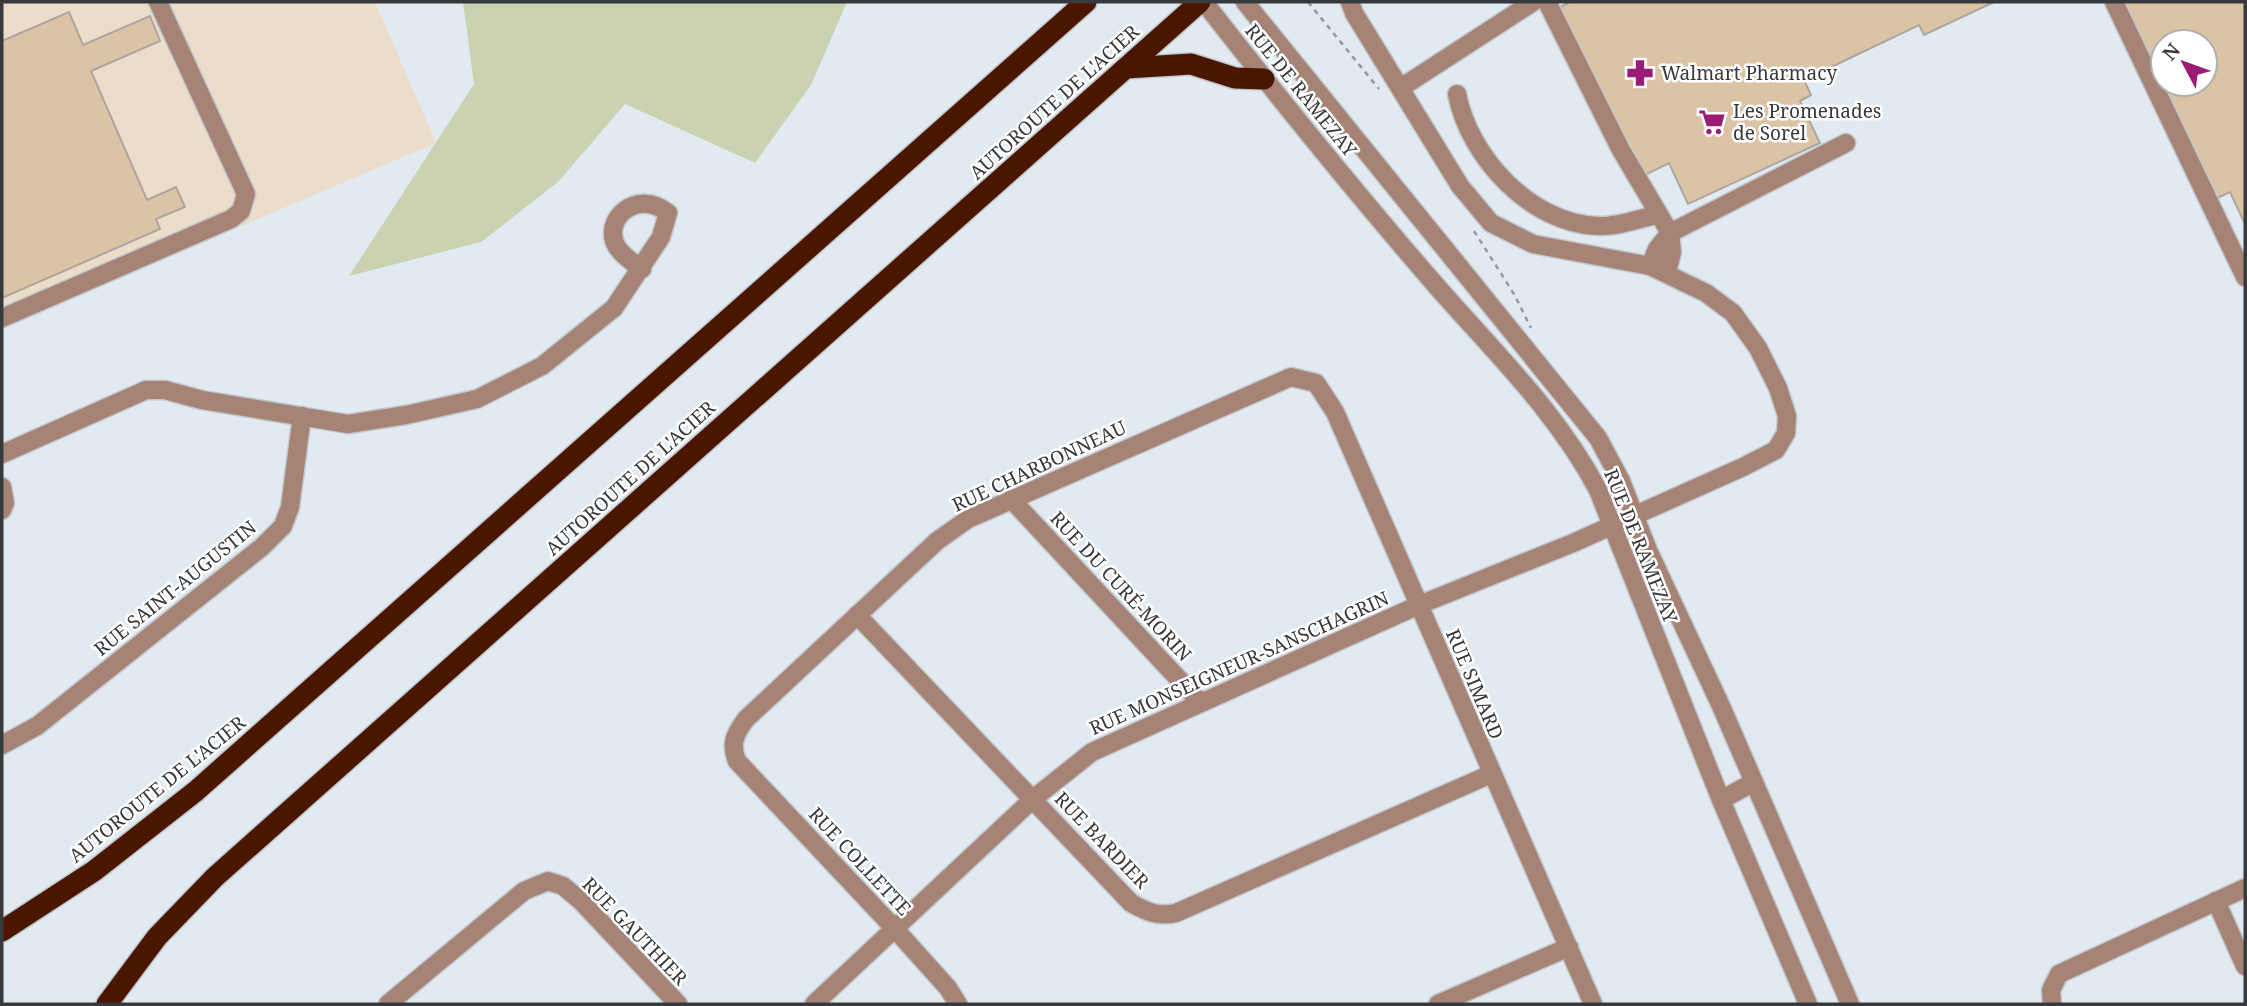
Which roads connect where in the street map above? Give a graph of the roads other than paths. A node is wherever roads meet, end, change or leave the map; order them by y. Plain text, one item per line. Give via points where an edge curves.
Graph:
1 (158, 2) edge
2 (1086, 2) edge
3 (1202, 2) edge
4 (1245, 2) edge
5 (1350, 2) edge
6 (1533, 2) edge
7 (1547, 2) edge
8 (2114, 2) edge
9 (1126, 68) junction
10 (1264, 79) junction
11 (1402, 87) junction
12 (1457, 94) dead end
13 (1846, 144) dead end
14 (1656, 215) junction
15 (1670, 233) junction
16 (642, 269) dead end
17 (1658, 269) junction
18 (2245, 277) edge
19 (2, 318) edge
20 (1316, 383) joint
21 (302, 416) junction
22 (2, 454) edge
23 (2, 487) edge
24 (1011, 499) junction
25 (2, 510) edge
26 (1634, 515) junction
27 (1611, 526) junction
28 (1419, 605) junction
29 (857, 615) junction
30 (1200, 702) junction
31 (2, 745) edge
32 (732, 748) joint
33 (1491, 774) junction
34 (1754, 782) junction
35 (1033, 799) junction
36 (1721, 800) junction
37 (2245, 888) edge
38 (2216, 901) junction
39 (895, 929) junction
40 (2, 931) edge
41 (1569, 947) junction
42 (2245, 966) edge
43 (107, 1004) edge
44 (388, 1004) edge
45 (678, 1004) edge
46 (814, 1004) edge
47 (958, 1004) edge
48 (1438, 1004) edge
49 (1593, 1004) edge
50 (1808, 1004) edge
51 (1850, 1004) edge
52 (2052, 1004) edge

1 - 19 street via 246,194 241,211
2 - 40 highway, AUTOROUTE DE L'ACIER via 187,799 94,871
3 - 9 highway, AUTOROUTE DE L'ACIER
3 - 10 street, RUE DE RAMEZAY
4 - 26 street, RUE DE RAMEZAY via 1590,426
5 - 11 street, RUE MONSEIGNEUR-SANSCHAGRIN
6 - 11 street
7 - 14 street
8 - 18 street
9 - 10 highway via 1191,64 1235,78
9 - 43 highway, AUTOROUTE DE L'ACIER via 215,877 157,937
10 - 27 street, RUE DE RAMEZAY via 1552,418 1587,470
11 - 17 street, RUE MONSEIGNEUR-SANSCHAGRIN via 1460,186 1491,223 1533,244
12 - 14 street via 1460,112 1490,162 1524,199 1581,224 1600,226
13 - 15 street
14 - 15 street
15 - 17 street via 1672,252
16 - 21 street via 614,308 575,341 542,366 477,398 348,424
17 - 26 street, RUE MONSEIGNEUR-SANSCHAGRIN via 1706,293 1733,313 1779,388 1787,416 1786,433 1776,450
20 - 24 street, RUE CHARBONNEAU via 1291,377
20 - 28 street, RUE SIMARD via 1335,412
21 - 22 street via 146,390
21 - 31 street, RUE SAINT-AUGUSTIN via 290,507 283,526 37,726
23 - 25 street
24 - 29 street, RUE CHARBONNEAU via 968,519 937,541
24 - 30 street, RUE DU CURÉ-MORIN
26 - 27 street, RUE MONSEIGNEUR-SANSCHAGRIN
26 - 34 street, RUE DE RAMEZAY
27 - 28 street, RUE MONSEIGNEUR-SANSCHAGRIN
27 - 36 street, RUE DE RAMEZAY
28 - 30 street, RUE MONSEIGNEUR-SANSCHAGRIN
28 - 33 street, RUE SIMARD
29 - 32 street, RUE CHARBONNEAU via 746,719
29 - 35 street, RUE BARDIER
30 - 35 street, RUE MONSEIGNEUR-SANSCHAGRIN via 1092,752
32 - 39 street, RUE COLLETTE via 737,761
33 - 35 street, RUE BARDIER via 1162,916 1131,903
33 - 41 street, RUE SIMARD
34 - 36 street
34 - 51 street, RUE DE RAMEZAY
35 - 39 street, RUE MONSEIGNEUR-SANSCHAGRIN
36 - 50 street, RUE DE RAMEZAY
37 - 38 street
38 - 42 street
38 - 52 street via 2059,974 2051,990
39 - 46 street, RUE MONSEIGNEUR-SANSCHAGRIN
39 - 47 street, RUE COLLETTE
41 - 48 street
41 - 49 street, RUE SIMARD
44 - 45 street, RUE GAUTHIER via 524,891 548,881 581,901

